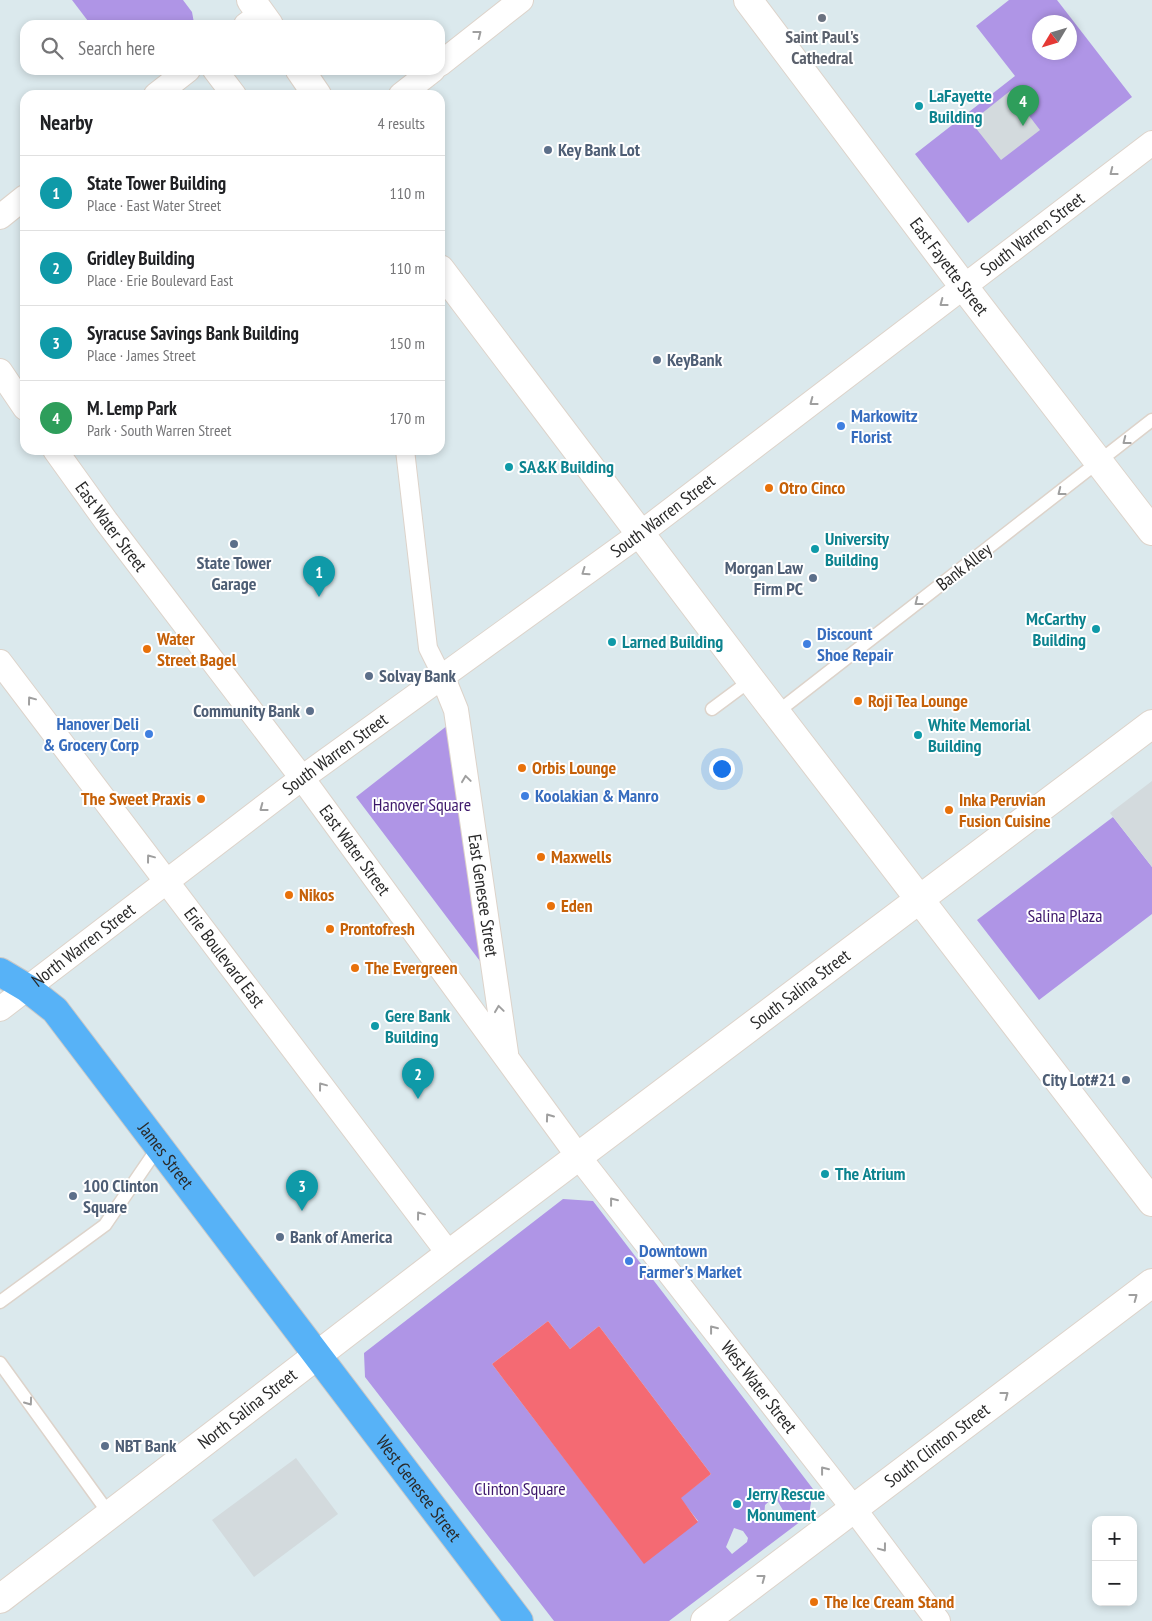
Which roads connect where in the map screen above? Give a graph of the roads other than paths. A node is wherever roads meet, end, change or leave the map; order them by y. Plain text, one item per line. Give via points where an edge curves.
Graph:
1 (521, 0) edge
2 (748, 0) edge
3 (445, 60) edge
4 (182, 75) edge
5 (219, 75) edge
6 (303, 75) edge
7 (427, 75) edge
8 (162, 90) edge
9 (230, 90) edge
10 (314, 90) edge
11 (407, 90) edge
12 (1152, 142) edge
13 (20, 201) edge
14 (0, 217) edge
15 (445, 276) edge
16 (964, 287) junction
17 (0, 371) edge
18 (16, 400) edge
19 (1152, 420) edge
20 (59, 455) edge
21 (406, 455) edge
22 (1099, 462) junction
23 (1152, 531) edge
24 (641, 533) junction
25 (0, 662) edge
26 (443, 678) junction
27 (751, 680) junction
28 (712, 709) dead end
29 (776, 713) junction
30 (1152, 724) edge
31 (302, 778) junction
32 (167, 881) junction
33 (919, 899) junction
34 (0, 972) edge
35 (27, 988) junction
36 (0, 1009) edge
37 (506, 1057) junction
38 (159, 1146) junction
39 (578, 1156) junction
40 (1152, 1202) edge
41 (449, 1254) junction
42 (1152, 1283) edge
43 (0, 1302) edge
44 (318, 1354) junction
45 (0, 1363) edge
46 (854, 1509) junction
47 (110, 1514) junction
48 (0, 1600) edge
49 (720, 1616) edge
50 (519, 1621) edge
51 (938, 1621) edge

3 -> 1 street
2 - 16 street, East Fayette Street
4 - 8 street
5 - 9 street
6 - 10 street
7 - 11 street
12 -> 16 street, South Warren Street
13 - 14 street
15 - 24 street
16 - 22 street, East Fayette Street
16 -> 24 street, South Warren Street
17 - 18 street
19 -> 22 lane, Bank Alley
20 - 31 street, East Water Street
21 - 26 street via 428,648
22 - 23 street, East Fayette Street
22 -> 29 lane, Bank Alley
24 -> 26 street, South Warren Street
24 - 27 street
32 -> 25 street, Erie Boulevard East
26 - 31 street, South Warren Street
37 -> 26 street, East Genesee Street via 456,710
27 - 28 lane
27 - 29 street
29 - 33 street
30 - 33 street, South Salina Street
31 -> 32 street, South Warren Street
31 - 37 street, East Water Street
32 - 35 street, North Warren Street
41 -> 32 street, Erie Boulevard East
33 - 39 street, South Salina Street
33 - 40 street
34 - 35 main road, James Street
35 - 36 street, North Warren Street
35 - 38 main road, James Street via 55,1010
39 -> 37 street, East Water Street
38 - 43 lane via 105,1225
38 - 44 main road, James Street
39 - 41 street, South Salina Street
46 -> 39 street, West Water Street
41 - 44 street, North Salina Street
46 -> 42 street, South Clinton Street
44 - 47 street, North Salina Street
44 - 50 main road, West Genesee Street
45 -> 47 lane
49 -> 46 street, South Clinton Street
46 -> 51 street, West Water Street
47 - 48 street, North Salina Street

